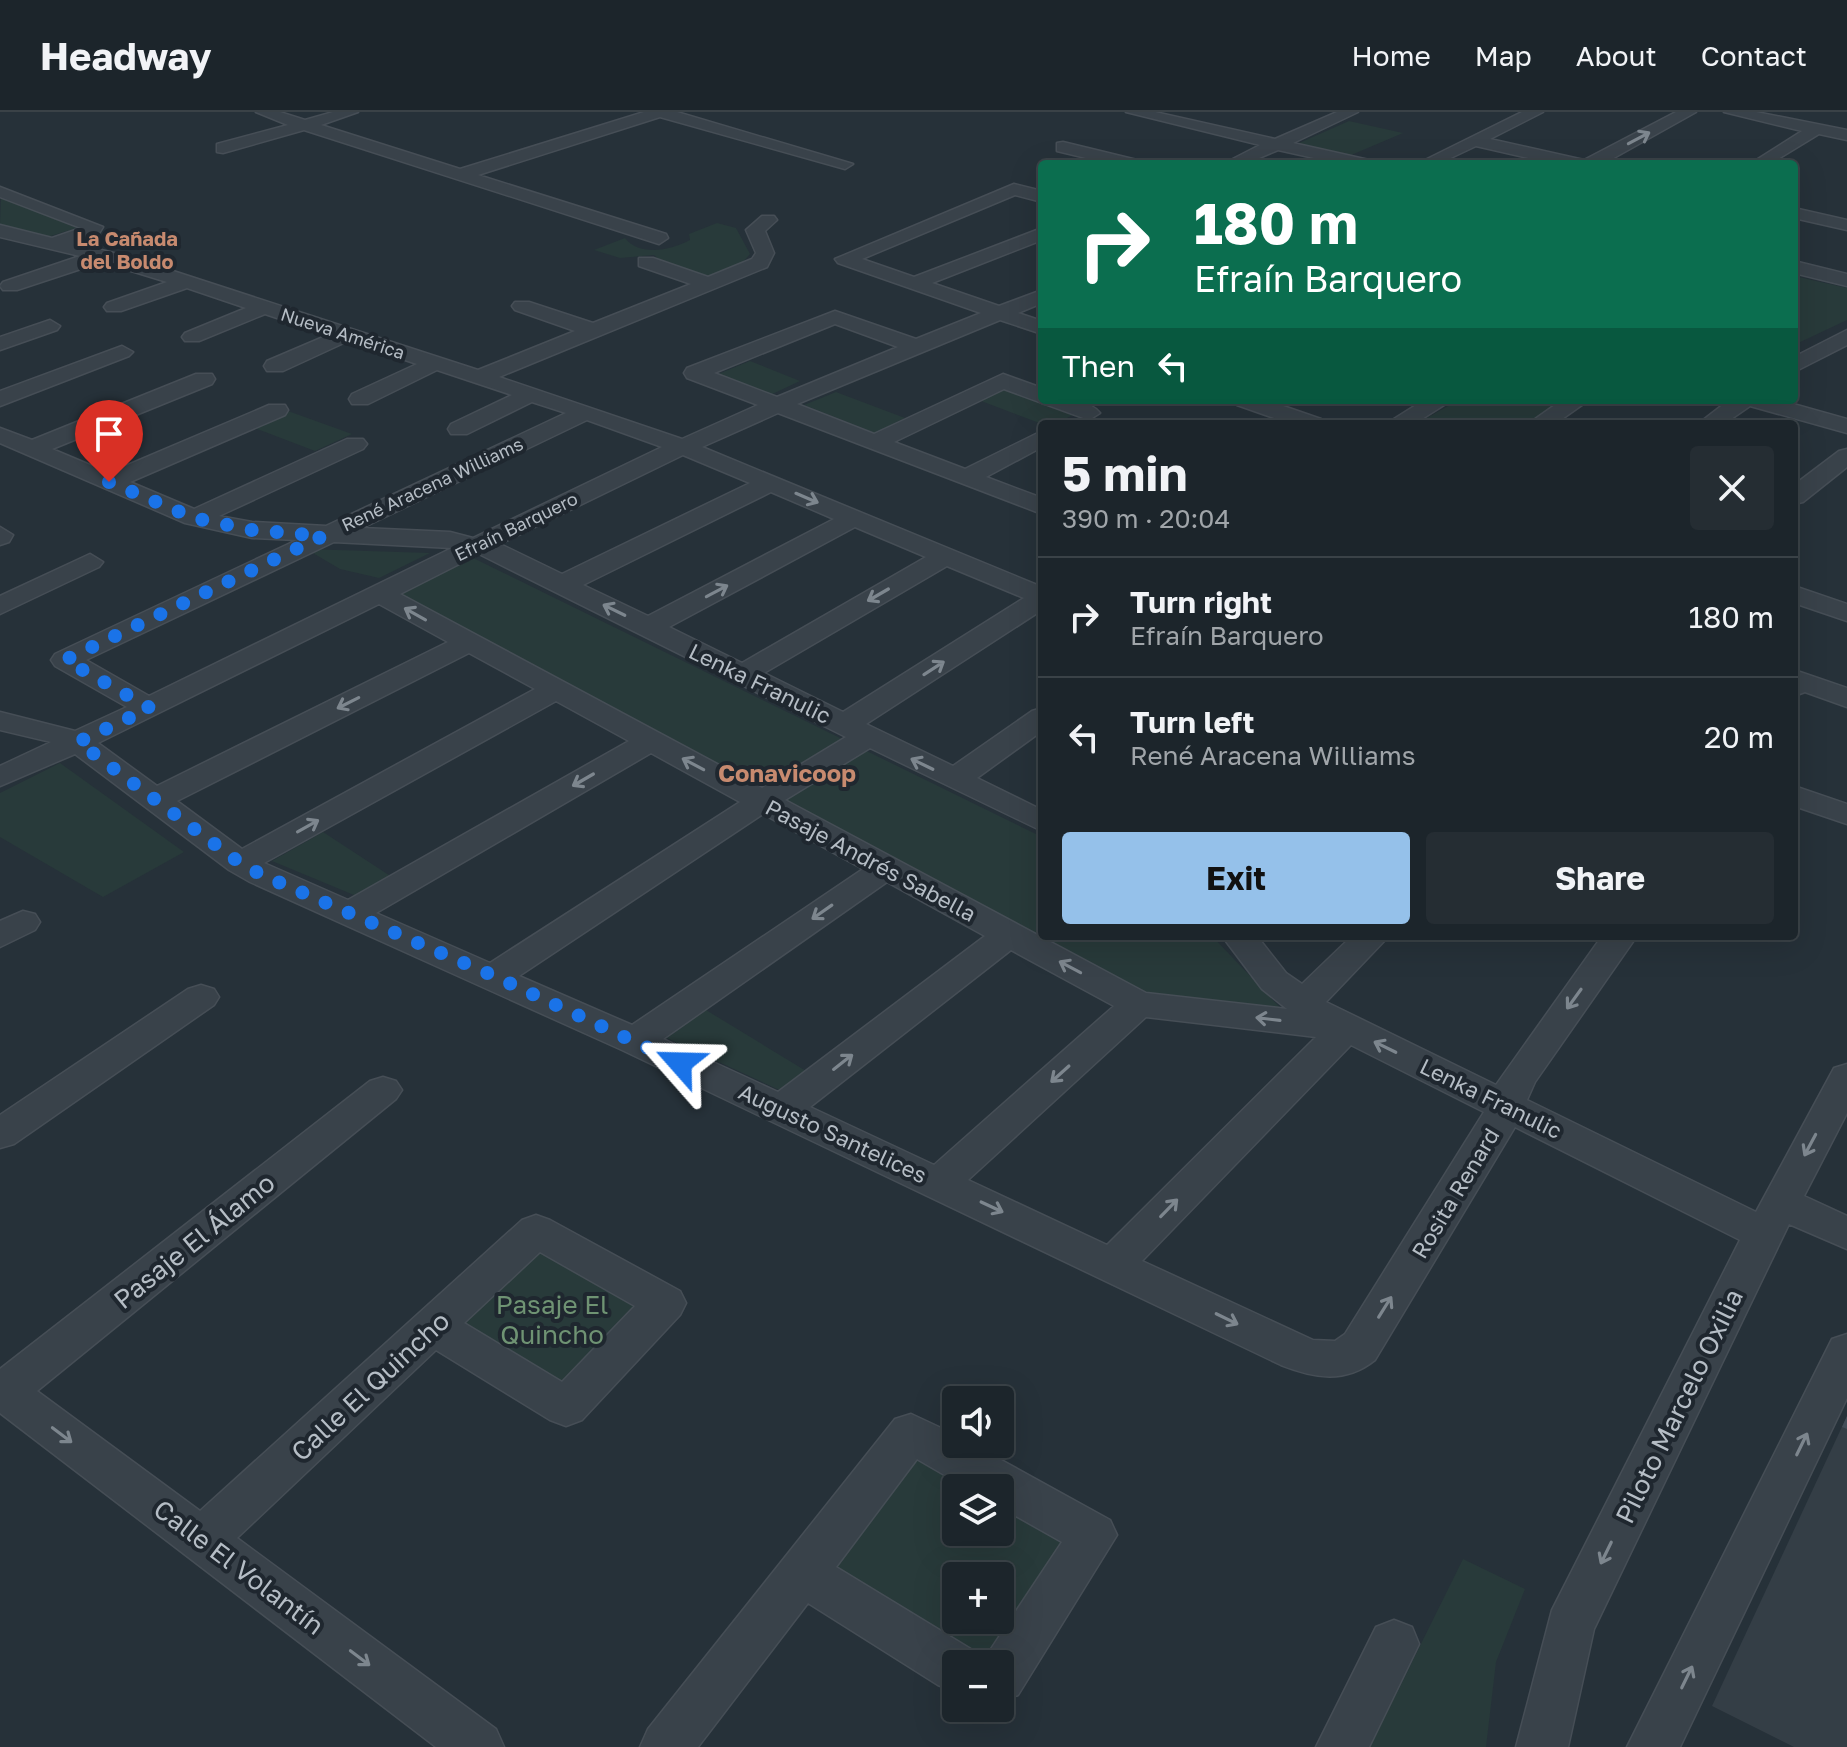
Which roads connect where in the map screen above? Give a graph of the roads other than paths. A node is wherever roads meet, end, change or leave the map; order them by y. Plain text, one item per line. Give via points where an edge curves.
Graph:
1 (264, 112) edge
2 (350, 112) edge
3 (660, 112) edge
4 (1134, 112) edge
5 (1350, 112) edge
6 (1535, 112) edge
7 (1688, 112) edge
8 (1732, 112) edge
9 (304, 125) junction
10 (1816, 129) junction
11 (1847, 135) edge
12 (1475, 141) junction
13 (1276, 145) junction
14 (1063, 147) dead end
15 (223, 148) dead end
16 (1115, 160) edge
17 (1240, 160) edge
18 (1345, 160) edge
19 (1434, 160) edge
20 (1560, 160) edge
21 (1598, 160) edge
22 (1765, 160) edge
23 (845, 164) dead end
24 (462, 174) junction
25 (23, 186) dead end
26 (1, 192) edge
27 (1038, 196) edge
28 (1798, 214) edge
29 (768, 220) dead end
30 (1847, 225) edge
31 (0, 231) edge
32 (1038, 236) edge
33 (659, 238) dead end
34 (52, 244) junction
35 (161, 250) dead end
36 (100, 256) junction
37 (123, 261) junction
38 (646, 262) dead end
39 (1798, 268) edge
40 (239, 280) dead end
41 (1847, 280) edge
42 (186, 282) junction
43 (915, 283) junction
44 (709, 284) junction
45 (10, 286) dead end
46 (209, 289) junction
47 (1038, 298) edge
48 (304, 302) dead end
49 (522, 306) dead end
50 (114, 307) dead end
51 (272, 310) junction
52 (999, 313) junction
53 (50, 326) dead end
54 (1038, 327) edge
55 (592, 330) junction
56 (347, 334) junction
57 (1847, 336) edge
58 (192, 337) dead end
59 (0, 344) edge
60 (918, 347) junction
61 (122, 352) dead end
62 (1800, 357) edge
63 (435, 363) junction
64 (1847, 364) edge
65 (275, 366) dead end
66 (479, 377) junction
67 (204, 379) dead end
68 (531, 394) junction
69 (1038, 394) edge
70 (0, 399) edge
71 (360, 399) dead end
72 (1059, 404) edge
73 (1276, 404) edge
74 (1434, 404) edge
75 (1572, 404) edge
76 (1738, 404) edge
77 (1768, 404) edge
78 (778, 407) junction
79 (277, 410) dead end
80 (586, 412) junction
81 (1079, 419) edge
82 (1306, 420) edge
83 (1404, 420) edge
84 (1546, 420) edge
85 (1715, 420) edge
86 (1847, 426) edge
87 (459, 429) dead end
88 (0, 435) edge
89 (1038, 440) edge
90 (873, 443) junction
91 (355, 444) dead end
92 (683, 447) junction
93 (31, 449) junction
94 (1847, 456) edge
95 (966, 478) junction
96 (109, 482) junction
97 (770, 483) junction
98 (1798, 494) edge
99 (1038, 505) edge
100 (194, 518) junction
101 (854, 518) junction
102 (323, 536) junction
103 (477, 544) junction
104 (946, 556) junction
105 (90, 562) dead end
106 (561, 585) junction
107 (378, 593) junction
108 (1038, 595) edge
109 (1798, 595) edge
110 (1038, 600) edge
111 (0, 606) edge
112 (1846, 611) edge
113 (648, 627) junction
114 (468, 643) junction
115 (742, 674) junction
116 (1798, 684) edge
117 (555, 690) junction
118 (1847, 698) edge
119 (150, 708) junction
120 (1038, 720) edge
121 (0, 721) edge
122 (856, 731) junction
123 (650, 741) junction
124 (78, 742) junction
125 (0, 777) edge
126 (954, 780) junction
127 (1798, 797) edge
128 (154, 800) junction
129 (762, 801) junction
130 (1847, 815) edge
131 (1038, 820) edge
132 (240, 863) junction
133 (886, 868) junction
134 (349, 914) junction
135 (1010, 934) junction
136 (1242, 940) edge
137 (1368, 940) edge
138 (1617, 940) edge
139 (494, 976) junction
140 (201, 997) dead end
141 (1138, 1004) junction
142 (1302, 1005) junction
143 (1346, 1028) junction
144 (635, 1041) junction
145 (1847, 1077) edge
146 (383, 1090) dead end
147 (1506, 1105) junction
148 (782, 1109) junction
149 (0, 1134) edge
150 (939, 1183) junction
151 (1772, 1218) junction
152 (1847, 1233) edge
153 (1114, 1264) junction
154 (435, 1327) junction
155 (1847, 1352) edge
156 (1334, 1360) joint
157 (2, 1390) edge
158 (202, 1540) junction
159 (803, 1573) junction
160 (1394, 1644) dead end
161 (1014, 1656) edge
162 (942, 1659) edge
163 (478, 1747) edge
164 (666, 1747) edge
165 (1342, 1747) edge
166 (1542, 1747) edge
167 (1653, 1747) edge

1 - 9 street
2 - 9 street
3 - 23 street
3 - 24 street
4 - 13 street
5 - 13 street
6 - 12 street
21 -> 7 street
8 - 10 street
9 - 15 street
9 - 24 street
10 - 11 street
10 - 22 street
12 - 19 street
12 - 20 street
13 - 17 street
13 - 18 street
14 - 16 street
24 - 33 street
25 - 26 street
26 - 34 street via 92,225 91,231
27 - 43 street via 1014,189 845,259
28 - 30 street
29 - 44 street via 755,230 763,260
31 - 34 street, Nueva América
32 - 43 street
34 - 36 street, Nueva América
35 - 37 street
36 - 37 street, Nueva América
36 - 45 street
37 - 42 street, Nueva América
38 - 44 street
39 - 41 street
40 - 46 street
42 - 46 street, Nueva América
42 - 50 street
43 - 52 street
44 - 55 street
46 - 51 street, Nueva América
47 - 52 street, Efraín Barquero
48 - 51 street
49 - 55 street
51 - 56 street, Nueva América
51 - 58 street
52 - 54 street
52 - 60 street, Efraín Barquero
53 - 59 street
55 - 66 street
56 - 63 street, Nueva América
56 - 65 street
57 - 62 street
60 - 78 street, Efraín Barquero
60 - 78 street via 835,317 695,373
61 - 70 street
62 - 64 street
63 - 66 street, Nueva América
63 - 71 street
66 - 68 street, Nueva América
67 - 93 street
68 - 80 street, Nueva América
68 - 87 street
69 - 90 street via 1003,381
72 - 81 street
73 - 82 street
74 - 83 street
75 - 84 street
76 - 85 street
77 - 86 street
78 - 90 street
78 - 92 street, Efraín Barquero
79 - 96 street
80 - 92 street, Nueva América
80 - 102 street, René Aracena Williams
88 - 93 street
89 - 95 street
90 - 95 street
91 - 100 street
92 - 97 street, Nueva América
92 - 103 street, Efraín Barquero
93 - 96 street
94 - 98 street
95 - 99 street
96 - 100 street
97 -> 101 street, Nueva América
97 - 106 street
100 - 102 street
101 - 104 street, Nueva América
113 -> 101 street
102 - 103 street
102 - 119 street, René Aracena Williams via 65,660
103 - 106 street, Lenka Franulic
103 - 107 street, Efraín Barquero
104 - 108 street, Nueva América
104 -> 115 street
105 - 111 street
113 -> 106 street, Lenka Franulic
114 -> 107 street, Pasaje Andrés Sabella
107 - 119 street, Efraín Barquero
109 - 112 street
122 -> 110 street
113 - 115 street, Lenka Franulic
114 - 117 street, Pasaje Andrés Sabella
114 -> 128 street
115 - 122 street, Lenka Franulic
116 - 118 street
117 - 123 street, Pasaje Andrés Sabella
132 -> 117 street
119 - 124 street, Efraín Barquero
120 - 126 street
121 - 124 street, Augusto Santelices
126 -> 122 street, Lenka Franulic
122 - 129 street
129 -> 123 street, Pasaje Andrés Sabella
123 -> 134 street
124 - 125 street, Efraín Barquero
124 - 128 street, Augusto Santelices
126 - 131 street, Lenka Franulic
127 - 130 street
128 - 132 street, Augusto Santelices
129 - 133 street, Pasaje Andrés Sabella
129 - 139 street
132 - 134 street, Augusto Santelices
133 - 135 street, Pasaje Andrés Sabella
133 -> 144 street
134 - 139 street, Augusto Santelices
141 -> 135 street, Pasaje Andrés Sabella
148 -> 135 street
136 - 142 street, Lenka Franulic via 1274,981
137 - 142 street
138 -> 147 street, Rosita Renard via 1518,1078
139 - 144 street, Augusto Santelices
140 - 149 street
143 -> 141 street, Pasaje Andrés Sabella
141 -> 150 street
142 - 143 street, Lenka Franulic
147 -> 143 street, Lenka Franulic
153 -> 143 street
144 - 148 street, Augusto Santelices
145 -> 151 street, Piloto Marcelo Oxilia
146 - 157 street, Pasaje El Álamo
147 - 151 street, Lenka Franulic
156 -> 147 street, Rosita Renard via 1360,1347
148 - 150 street, Augusto Santelices
150 -> 153 street, Augusto Santelices
151 - 152 street, Lenka Franulic
151 -> 166 street, Piloto Marcelo Oxilia via 1570,1626
153 -> 156 street, Augusto Santelices via 1296,1352
154 - 154 street, Calle El Quincho via 536,1231 665,1303 566,1407
154 - 158 street, Calle El Quincho
167 -> 155 street
157 -> 158 street, Calle El Volantín
158 -> 163 street, Calle El Volantín
159 - 161 street via 911,1433 1093,1535
159 - 162 street
159 - 164 street
160 - 165 street

